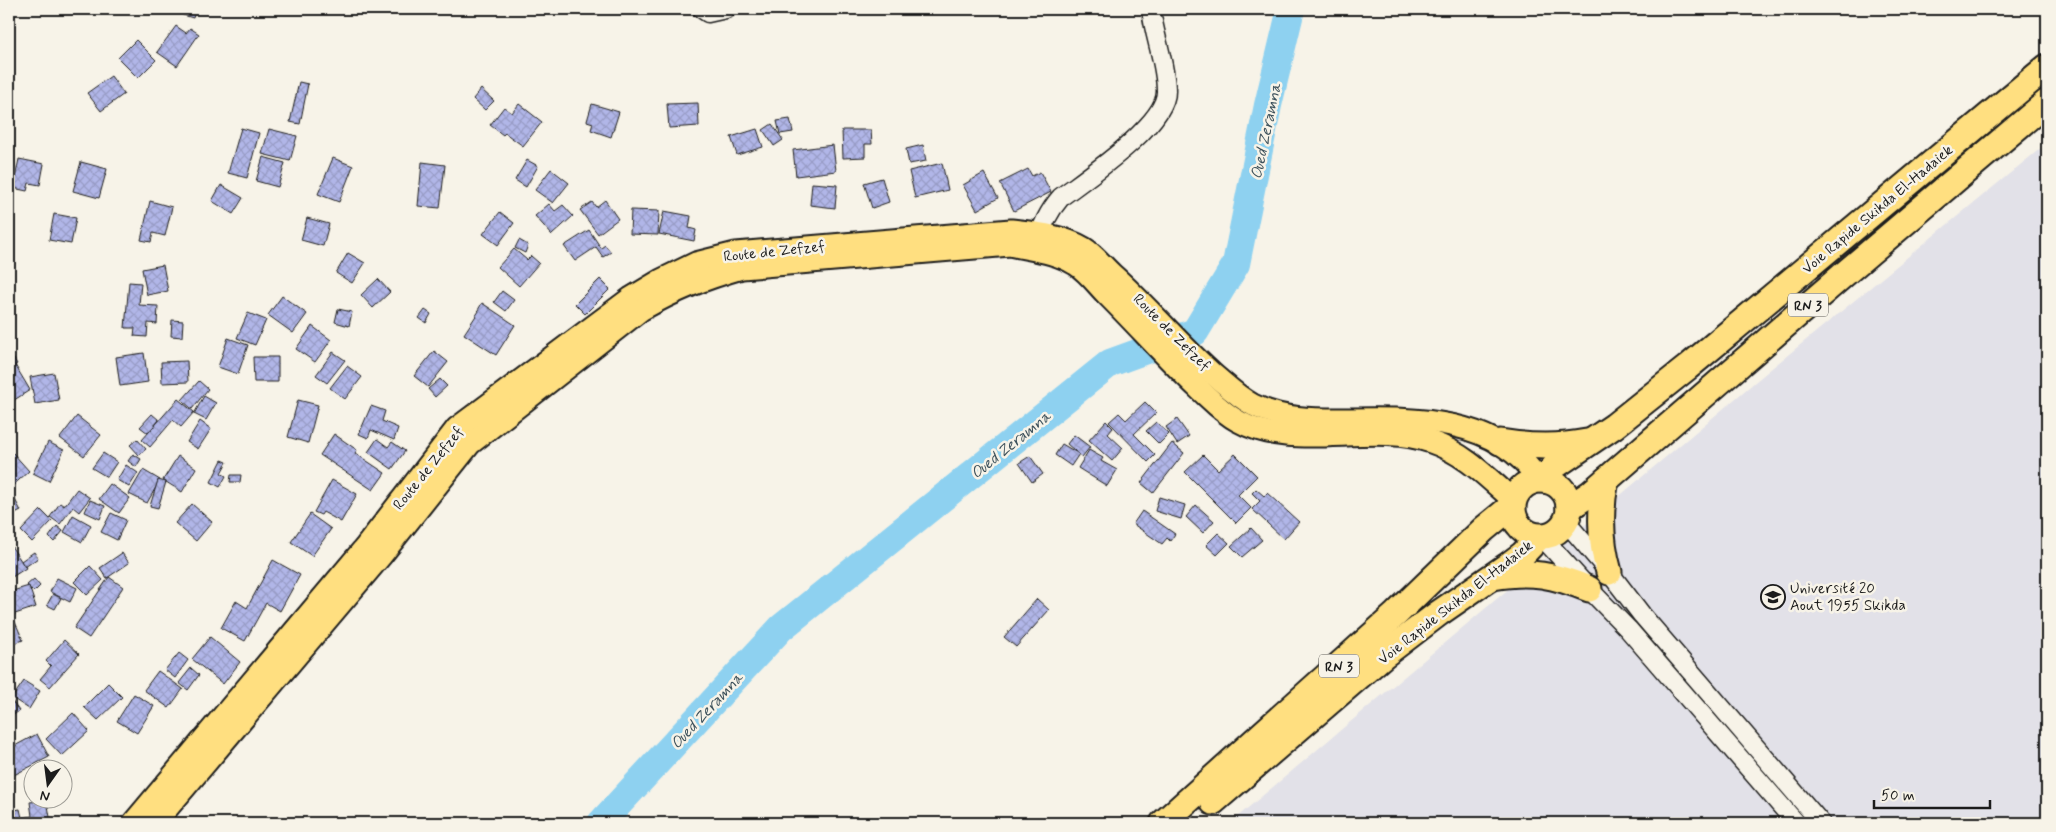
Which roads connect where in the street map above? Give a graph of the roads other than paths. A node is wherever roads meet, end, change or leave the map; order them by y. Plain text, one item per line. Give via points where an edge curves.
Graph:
1 (702, 9) edge
2 (726, 9) edge
3 (1151, 9) edge
4 (2047, 67) edge
5 (2047, 102) edge
6 (1037, 242) junction
7 (1178, 356) junction
8 (1592, 441) junction
9 (1500, 442) junction
10 (1541, 480) junction
11 (1606, 480) junction
12 (1513, 503) junction
13 (1567, 515) junction
14 (1540, 536) junction
15 (1610, 572) junction
16 (1488, 578) junction
17 (1589, 589) junction
18 (1632, 602) junction
19 (1614, 615) junction
20 (133, 823) edge
21 (155, 823) edge
22 (1163, 823) edge
23 (1188, 823) edge
24 (1796, 823) edge
25 (1821, 823) edge

1 - 2 street via 708,13
3 - 6 street via 1166,93 1161,108 1136,139 1050,209
4 - 8 highway, Voie Rapide Skikda El-Hadaiek / RN 3 via 1688,367
5 - 11 highway, Voie Rapide Skikda El-Hadaiek / RN 3
6 - 7 main road, Route de Zefzef via 1047,252 1076,264 1134,307
6 - 20 main road, Route de Zefzef via 1011,230 736,253 696,263 631,298 457,428 366,546
6 - 21 main road, Route de Zefzef via 742,268 702,280 641,310 470,444 381,556
7 - 9 main road, Route de Zefzef via 1240,398 1291,418 1438,422 1466,428
7 - 12 main road, Route de Zefzef via 1224,412 1254,429 1278,435 1396,435 1429,441 1468,460
8 - 9 highway via 1537,447
8 - 10 highway, Voie Rapide Skikda El-Hadaiek / RN 3 via 1555,466
9 - 10 main road, Route de Zefzef
10 - 12 highway, Voie Rapide Skikda El-Hadaiek via 1520,488
10 - 13 highway via 1562,489 1566,495
11 - 13 highway, Voie Rapide Skikda El-Hadaiek / RN 3
11 - 15 highway via 1600,526
12 - 14 highway, Voie Rapide Skikda El-Hadaiek via 1514,518 1521,529
12 - 22 highway, Voie Rapide Skikda El-Hadaiek / RN 3 via 1396,614
13 - 14 highway, Voie Rapide Skikda El-Hadaiek via 1553,534
13 - 15 street
14 - 16 highway, Voie Rapide Skikda El-Hadaiek / RN 3 via 1523,554
14 - 17 street
15 - 18 street
16 - 17 highway via 1520,573 1542,574
16 - 23 highway, Voie Rapide Skikda El-Hadaiek / RN 3 via 1384,655
17 - 19 street
18 - 19 street
18 - 25 street
19 - 24 street

